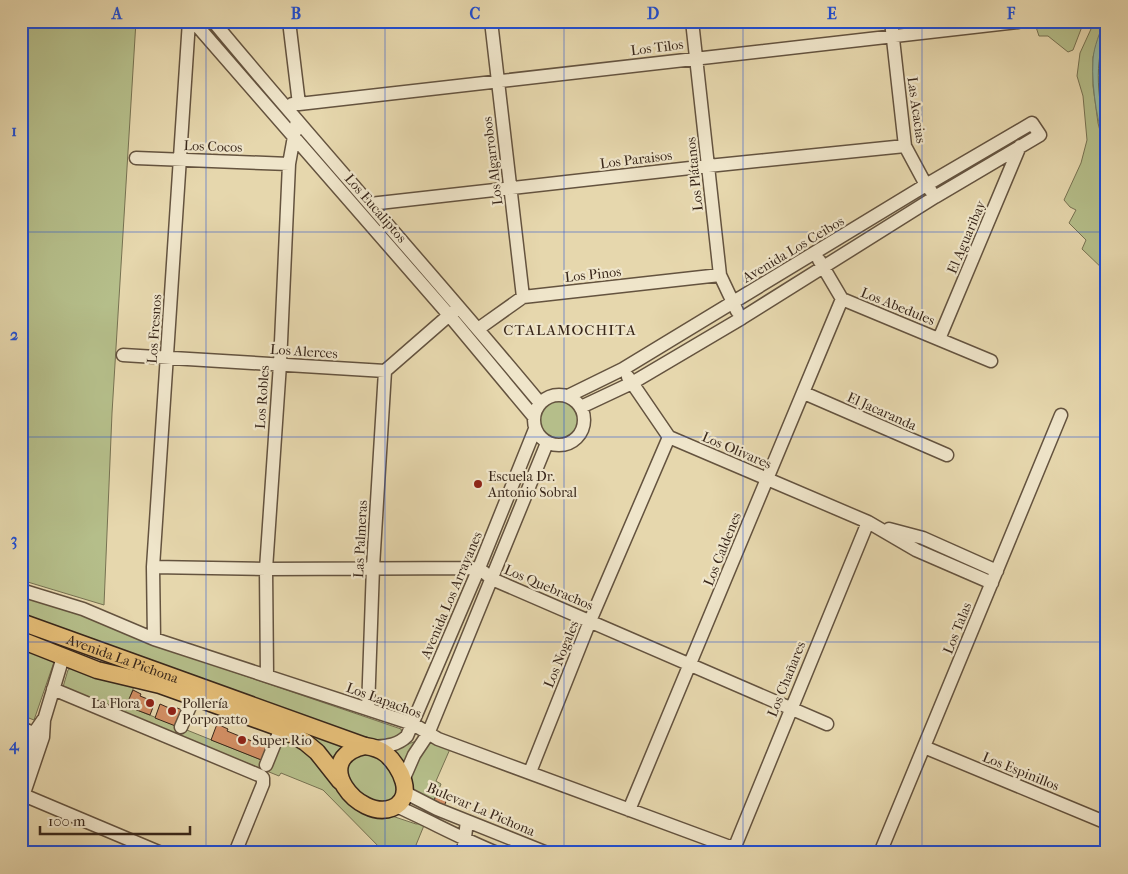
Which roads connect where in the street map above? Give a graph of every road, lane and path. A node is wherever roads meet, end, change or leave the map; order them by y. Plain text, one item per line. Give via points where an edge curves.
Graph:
1 (189, 21) edge
2 (193, 21) edge
3 (214, 21) edge
4 (289, 21) edge
5 (491, 21) edge
6 (692, 21) edge
7 (891, 21) edge
8 (1018, 22) edge
9 (892, 35) junction
10 (696, 58) junction
11 (498, 81) junction
12 (299, 104) junction
13 (283, 106) junction
14 (270, 110) junction
15 (297, 120) junction
16 (294, 138) junction
17 (905, 146) junction
18 (1020, 146) junction
19 (136, 158) dead end
20 (180, 160) junction
21 (289, 164) junction
22 (708, 166) junction
23 (926, 185) junction
24 (510, 189) junction
25 (935, 197) junction
26 (370, 204) junction
27 (814, 254) junction
28 (823, 267) junction
29 (720, 275) junction
30 (523, 297) junction
31 (842, 299) junction
32 (733, 303) junction
33 (454, 311) junction
34 (742, 318) junction
35 (478, 329) junction
36 (939, 339) junction
37 (123, 356) dead end
38 (167, 358) junction
39 (991, 361) dead end
40 (280, 364) junction
41 (623, 369) junction
42 (386, 371) junction
43 (632, 383) junction
44 (804, 393) junction
45 (568, 396) junction
46 (540, 403) junction
47 (581, 407) junction
48 (1061, 415) dead end
49 (534, 423) junction
50 (669, 437) junction
51 (547, 443) junction
52 (947, 456) dead end
53 (768, 479) junction
54 (868, 522) junction
55 (153, 567) junction
56 (373, 567) junction
57 (479, 568) junction
58 (266, 569) junction
59 (995, 577) junction
60 (492, 579) junction
61 (21, 590) edge
62 (590, 621) junction
63 (21, 622) edge
64 (44, 630) junction
65 (154, 639) junction
66 (21, 640) edge
67 (38, 647) junction
68 (104, 652) junction
69 (63, 657) junction
70 (691, 665) junction
71 (97, 670) junction
72 (267, 676) junction
73 (53, 689) junction
74 (194, 697) junction
75 (790, 708) junction
76 (368, 709) junction
77 (413, 724) junction
78 (827, 724) dead end
79 (182, 727) dead end
80 (21, 728) edge
81 (281, 728) junction
82 (428, 734) junction
83 (39, 735) junction
84 (369, 747) junction
85 (924, 748) junction
86 (266, 766) dead end
87 (530, 772) junction
88 (21, 773) edge
89 (340, 781) junction
90 (401, 792) junction
91 (22, 797) edge
92 (629, 810) junction
93 (467, 821) junction
94 (1107, 823) edge
95 (464, 846) edge
96 (734, 847) joint
97 (161, 853) edge
98 (235, 853) edge
99 (497, 853) edge
100 (547, 853) edge
101 (880, 853) edge

1 - 20 street, Los Fresnos
2 - 14 street, Los Eucaliptos
3 - 13 street, Los Eucaliptos
4 - 12 street
5 - 11 street, Los Algarrobos
6 - 10 street, Los Plátanos
7 - 9 street, Las Acacias
8 - 9 street, Los Tilos
9 - 10 street, Los Tilos
9 - 17 street, Las Acacias
10 - 11 street, Los Tilos
10 - 22 street, Los Plátanos
11 - 12 street, Los Tilos
11 - 24 street, Los Algarrobos
12 - 13 street
13 - 14 street
13 - 15 street, Los Eucaliptos
14 - 16 street, Los Eucaliptos
15 - 16 street, Los Robles
15 - 26 street, Los Eucaliptos
16 - 21 street, Los Robles
16 - 33 street, Los Eucaliptos
17 - 22 street, Los Paraisos
17 - 23 street, Las Acacias
18 - 23 street, Avenida Los Ceibos via 1040,135 1032,123
18 - 25 street
18 - 36 street, El Aguaribay
19 - 20 street, Los Cocos
20 - 21 street, Los Cocos
20 - 38 street, Los Fresnos
21 - 40 street, Los Robles
22 - 24 street, Los Paraisos
22 - 29 street, Los Plátanos
23 - 25 street, Las Acacias
23 - 27 street, Avenida Los Ceibos
24 - 26 street, Los Paraisos
24 - 30 street, Los Algarrobos
25 - 28 street
26 - 33 street, Los Eucaliptos
27 - 28 street, Los Abedules
27 - 32 street, Avenida Los Ceibos
28 - 31 street, Los Abedules
28 - 34 street
29 - 30 street, Los Pinos
29 - 32 street, Los Plátanos
30 - 35 street, Los Pinos
31 - 36 street, Los Abedules
31 - 44 street, Los Caldenes
32 - 34 street, Los Plátanos
32 - 41 street, Avenida Los Ceibos
33 - 35 street, Los Eucaliptos
33 - 42 street
33 - 49 street, Los Eucaliptos
34 - 43 street
35 - 46 street, Los Eucaliptos
36 - 39 street, Los Abedules
37 - 38 street, Los Alerces
38 - 40 street, Los Alerces
38 - 55 street, Los Fresnos
40 - 42 street, Los Alerces
40 - 58 street, Los Robles
41 - 43 street
41 - 45 street, Avenida Los Ceibos
42 - 56 street, Las Palmeras
43 - 47 street
43 - 50 street
44 - 52 street, El Jacaranda
44 - 53 street, Los Caldenes
45 - 46 street via 553,396
45 - 47 street
46 - 49 street
47 - 51 street via 585,421 580,435 562,446
48 - 59 street, Los Talas
49 - 51 street via 542,440
49 - 57 street, Avenida Los Arrayanes
50 - 53 street, Los Olivares
50 - 62 street, Los Nogales
51 - 60 street
53 - 54 street, Los Olivares
53 - 70 street, Los Caldenes
54 - 59 street, Los Olivares via 923,538
54 - 75 street, Los Chañares
55 - 58 street
55 - 65 street, Los Fresnos
56 - 57 street
56 - 58 street
56 - 76 street, Las Palmeras
57 - 60 street, Los Quebrachos
57 - 77 street, Avenida Los Arrayanes
58 - 72 street, Los Robles
59 - 85 street, Los Talas
60 - 62 street, Los Quebrachos
60 - 82 street
61 - 65 street, Los Lapachos via 83,609
62 - 70 street, Los Quebrachos
62 - 87 street, Los Nogales
63 - 64 main road, Avenida La Pichona
64 - 67 street via 37,637
64 - 68 main road, Avenida La Pichona
65 - 72 street, Los Lapachos
66 - 67 main road, Avenida La Pichona
67 - 69 main road, Avenida La Pichona
68 - 71 street via 105,664
68 - 84 main road, Avenida La Pichona
69 - 71 main road, Avenida La Pichona
69 - 73 street
70 - 75 street, Los Quebrachos
70 - 92 street, Los Caldenes
71 - 74 main road, Avenida La Pichona
72 - 76 street, Los Lapachos
73 - 83 street
73 - 98 street via 261,776 264,781
74 - 79 street
74 - 81 main road, Avenida La Pichona
75 - 78 street, Los Quebrachos
75 - 96 street, Los Chañares
76 - 77 street, Los Lapachos
77 - 82 street, Los Lapachos
77 - 84 street, Avenida Los Arrayanes via 402,741
80 - 83 street
81 - 86 street
81 - 89 main road, Avenida La Pichona via 317,752
82 - 87 street, Los Lapachos
82 - 90 street via 414,755
83 - 88 street
83 - 91 street
84 - 89 main road via 356,748 344,758 339,771
84 - 90 main road via 386,754 400,770
85 - 94 street, Los Espinillos
85 - 101 street, Los Talas
87 - 92 street, Los Lapachos
89 - 90 main road via 354,797 384,810
90 - 93 street, Bulevar La Pichona
90 - 95 street
91 - 97 street
92 - 96 street, Los Lapachos via 726,847
93 - 95 street
93 - 100 street, Bulevar La Pichona
95 - 99 street

